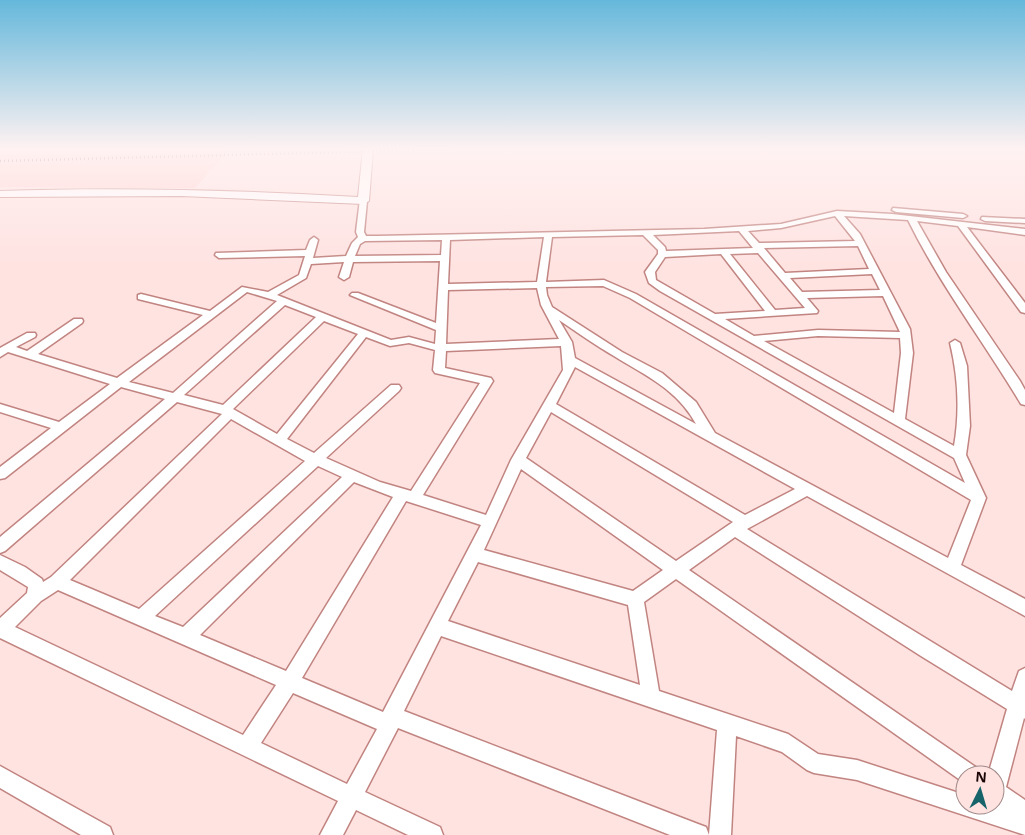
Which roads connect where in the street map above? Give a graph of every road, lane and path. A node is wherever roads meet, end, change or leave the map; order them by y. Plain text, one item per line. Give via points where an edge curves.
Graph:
1 (364, 188) edge
2 (0, 194) edge
3 (363, 202) junction
4 (842, 213) junction
5 (911, 218) junction
6 (1025, 221) edge
7 (961, 224) junction
8 (742, 229) junction
9 (1025, 232) edge
10 (646, 233) junction
11 (548, 236) junction
12 (363, 238) junction
13 (446, 238) junction
14 (314, 240) dead end
15 (861, 243) junction
16 (758, 248) junction
17 (723, 251) junction
18 (662, 254) junction
19 (220, 255) dead end
20 (310, 257) junction
21 (445, 258) junction
22 (348, 260) junction
23 (876, 271) junction
24 (783, 276) junction
25 (344, 277) dead end
26 (542, 284) junction
27 (444, 287) junction
28 (645, 291) junction
29 (887, 293) junction
30 (269, 295) junction
31 (355, 295) dead end
32 (800, 295) junction
33 (141, 297) dead end
34 (283, 301) junction
35 (549, 308) junction
36 (1025, 310) edge
37 (772, 313) junction
38 (211, 314) junction
39 (323, 316) junction
40 (713, 317) junction
41 (78, 321) dead end
42 (441, 328) junction
43 (364, 333) junction
44 (31, 334) dead end
45 (906, 335) junction
46 (752, 339) junction
47 (567, 342) junction
48 (955, 343) dead end
49 (440, 348) junction
50 (3, 351) edge
51 (29, 355) junction
52 (570, 360) junction
53 (120, 383) junction
54 (396, 388) dead end
55 (174, 397) junction
56 (1025, 401) edge
57 (549, 405) junction
58 (0, 408) edge
59 (227, 412) junction
60 (899, 422) junction
61 (62, 427) junction
62 (710, 436) junction
63 (278, 440) junction
64 (958, 455) junction
65 (316, 460) junction
66 (518, 460) junction
67 (0, 474) edge
68 (352, 476) junction
69 (807, 489) junction
70 (408, 496) junction
71 (979, 498) junction
72 (490, 522) junction
73 (740, 525) junction
74 (0, 546) edge
75 (474, 554) junction
76 (0, 562) edge
77 (952, 568) junction
78 (676, 571) junction
79 (57, 582) junction
80 (35, 596) junction
81 (635, 599) junction
82 (1025, 608) edge
83 (141, 618) junction
84 (437, 626) junction
85 (0, 630) edge
86 (185, 637) junction
87 (1025, 677) edge
88 (289, 683) junction
89 (651, 698) junction
90 (1021, 706) edge
91 (390, 720) junction
92 (727, 723) junction
93 (247, 746) junction
94 (956, 765) edge
95 (1002, 765) edge
96 (0, 776) edge
97 (351, 795) junction
98 (1005, 799) edge
99 (1025, 813) edge
100 (1025, 825) edge
101 (102, 835) edge
102 (331, 835) edge
103 (432, 835) edge
104 (698, 835) edge
105 (720, 835) edge

1 - 3 street
2 - 3 street via 100,191 248,194
3 - 12 street via 360,232
4 - 5 street
4 - 6 street via 914,210
4 - 8 street via 780,226
4 - 15 street
5 - 7 street
5 - 56 street via 927,251 1012,375
7 - 9 street
7 - 36 street
8 - 10 street
8 - 16 street
10 - 11 street
10 - 18 street via 662,249
11 - 13 street
11 - 26 street
12 - 13 street
12 - 22 street via 356,243
13 - 21 street
14 - 20 street
15 - 16 street
15 - 23 street
16 - 17 street
16 - 24 street
17 - 18 street
17 - 37 street
18 - 28 street via 650,272 652,281
19 - 20 street
20 - 22 street
20 - 30 street via 303,276
21 - 22 street
21 - 27 street
22 - 25 street
23 - 24 street
23 - 29 street
24 - 32 street
26 - 27 street
26 - 28 street via 604,283
26 - 35 street via 541,293
27 - 42 street
28 - 40 street
28 - 71 street
29 - 32 street
29 - 45 street
30 - 34 street
30 - 38 street via 245,289
31 - 42 street
32 - 37 street via 813,311
33 - 38 street
34 - 39 street
34 - 55 street
35 - 47 street
35 - 62 street via 618,354 658,376 692,405
37 - 40 street
38 - 53 street
39 - 43 street
39 - 59 street
40 - 46 street
41 - 51 street
42 - 49 street
43 - 49 street via 390,343 409,340
43 - 63 street
44 - 50 street
45 - 46 street via 818,333
45 - 60 street
46 - 60 street
47 - 49 street
47 - 52 street
48 - 64 street via 961,366 964,426
49 - 70 street via 439,370 487,381
50 - 51 street
51 - 53 street
52 - 57 street via 569,370
52 - 62 street
53 - 55 street
53 - 61 street
54 - 65 street
55 - 59 street
55 - 74 street
57 - 66 street
57 - 73 street
58 - 61 street
59 - 63 street
59 - 79 street
60 - 64 street
61 - 67 street
62 - 69 street
63 - 65 street
64 - 71 street
65 - 68 street
65 - 83 street
66 - 72 street
66 - 78 street
68 - 70 street
68 - 86 street
69 - 73 street
69 - 77 street
70 - 72 street
70 - 88 street
71 - 77 street
72 - 75 street
73 - 78 street
73 - 90 street via 927,650
75 - 81 street
75 - 84 street
76 - 80 street via 36,584
77 - 82 street
78 - 81 street
78 - 94 street
79 - 80 street
79 - 83 street
80 - 85 street
81 - 89 street
83 - 86 street
84 - 89 street
84 - 91 street
85 - 93 street
86 - 88 street
87 - 90 street
88 - 91 street
88 - 93 street
89 - 92 street
90 - 95 street
91 - 97 street
91 - 104 street
92 - 100 street via 788,744 814,763 857,770
92 - 105 street
93 - 97 street
96 - 101 street
97 - 102 street
97 - 103 street
98 - 99 street

